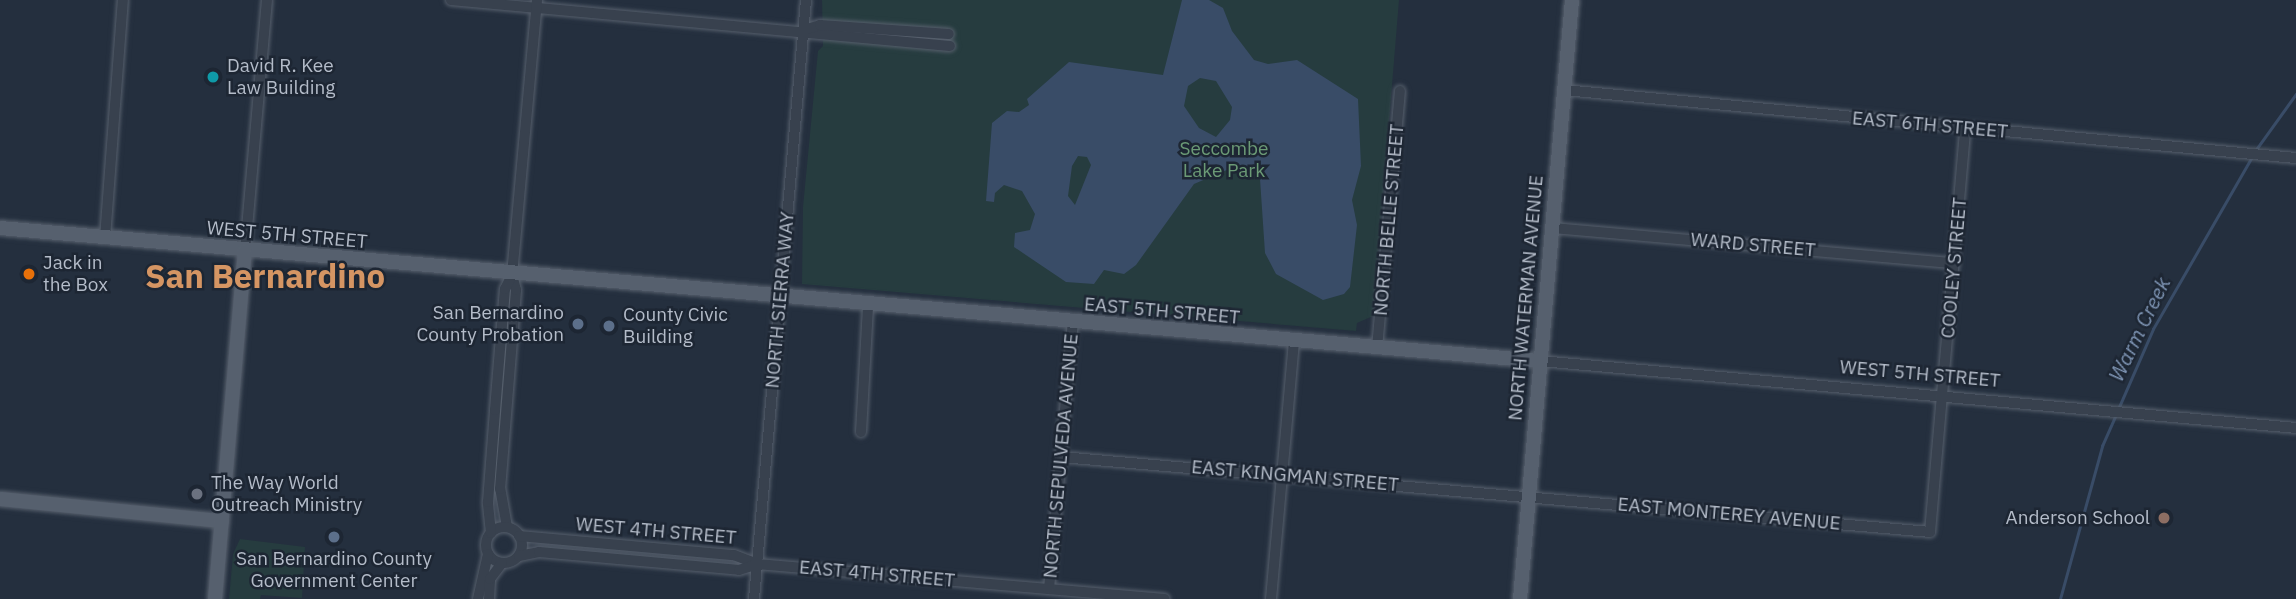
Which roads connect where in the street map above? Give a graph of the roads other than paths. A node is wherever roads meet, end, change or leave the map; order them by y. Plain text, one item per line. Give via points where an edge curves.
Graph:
1 (124, 0) edge
2 (267, 0) edge
3 (451, 0) edge
4 (806, 0) edge
5 (1573, 0) edge
6 (536, 4) edge
7 (804, 30) junction
8 (949, 40) dead end
9 (1564, 90) junction
10 (1400, 91) dead end
11 (1965, 129) junction
12 (2296, 158) edge
13 (0, 228) edge
14 (1552, 228) junction
15 (105, 238) junction
16 (245, 250) junction
17 (1954, 263) junction
18 (512, 275) junction
19 (781, 297) junction
20 (867, 305) junction
21 (1073, 322) junction
22 (1294, 342) junction
23 (1377, 348) junction
24 (1540, 361) junction
25 (1943, 395) junction
26 (2296, 428) edge
27 (861, 432) dead end
28 (1061, 457) junction
29 (1282, 475) junction
30 (1529, 495) junction
31 (0, 499) edge
32 (222, 520) junction
33 (507, 527) junction
34 (1930, 532) joint
35 (491, 533) junction
36 (519, 536) junction
37 (488, 554) junction
38 (519, 556) junction
39 (502, 563) junction
40 (757, 564) junction
41 (1049, 589) junction
42 (1137, 598) edge
43 (215, 599) edge
44 (478, 599) edge
45 (489, 599) edge
46 (754, 599) edge
47 (1164, 599) edge
48 (1271, 599) edge
49 (1520, 599) edge

1 - 15 street
2 - 16 street
3 - 6 street
4 - 7 street, NORTH SIERRA WAY
5 - 9 main road, NORTH WATERMAN AVENUE
6 - 7 street
6 - 18 street
7 - 8 street via 818,37
7 - 19 street, NORTH SIERRA WAY
9 - 11 street, EAST 6TH STREET
9 - 14 main road, NORTH WATERMAN AVENUE
10 - 23 street, NORTH BELLE STREET
11 - 12 street, EAST 6TH STREET
11 - 17 street, COOLEY STREET
13 - 15 main road, WEST 5TH STREET
14 - 17 street, WARD STREET
14 - 24 main road, NORTH WATERMAN AVENUE
15 - 16 main road, WEST 5TH STREET
16 - 18 main road, WEST 5TH STREET
16 - 32 main road
17 - 25 street, COOLEY STREET
18 - 19 main road, WEST 5TH STREET
18 - 33 street via 516,290 500,489
18 - 35 street via 505,289 497,383 488,502
19 - 20 main road, EAST 5TH STREET
19 - 40 street, NORTH SIERRA WAY
20 - 21 main road, EAST 5TH STREET
20 - 27 street
21 - 22 main road, EAST 5TH STREET
21 - 28 street, NORTH SEPULVEDA AVENUE
22 - 23 main road, EAST 5TH STREET
22 - 29 street
23 - 24 main road, EAST 5TH STREET
24 - 25 street, WEST 5TH STREET
24 - 30 main road, NORTH WATERMAN AVENUE
25 - 26 street, WEST 5TH STREET
25 - 34 street, COOLEY STREET
28 - 29 street, EAST KINGMAN STREET
28 - 41 street, NORTH SEPULVEDA AVENUE
29 - 30 street, EAST KINGMAN STREET
29 - 48 street
30 - 34 street, EAST MONTEREY AVENUE
30 - 49 main road, NORTH WATERMAN AVENUE
31 - 32 main road
32 - 43 main road
33 - 35 street
33 - 36 street
35 - 37 street
36 - 38 street
36 - 40 street, WEST 4TH STREET via 734,555
37 - 39 street
37 - 44 street
38 - 39 street
38 - 40 street, WEST 4TH STREET via 539,552 739,570
39 - 45 street via 490,579
40 - 41 street, EAST 4TH STREET
40 - 46 street, NORTH SIERRA WAY
41 - 42 street, EAST 4TH STREET
42 - 47 street, EAST 4TH STREET

